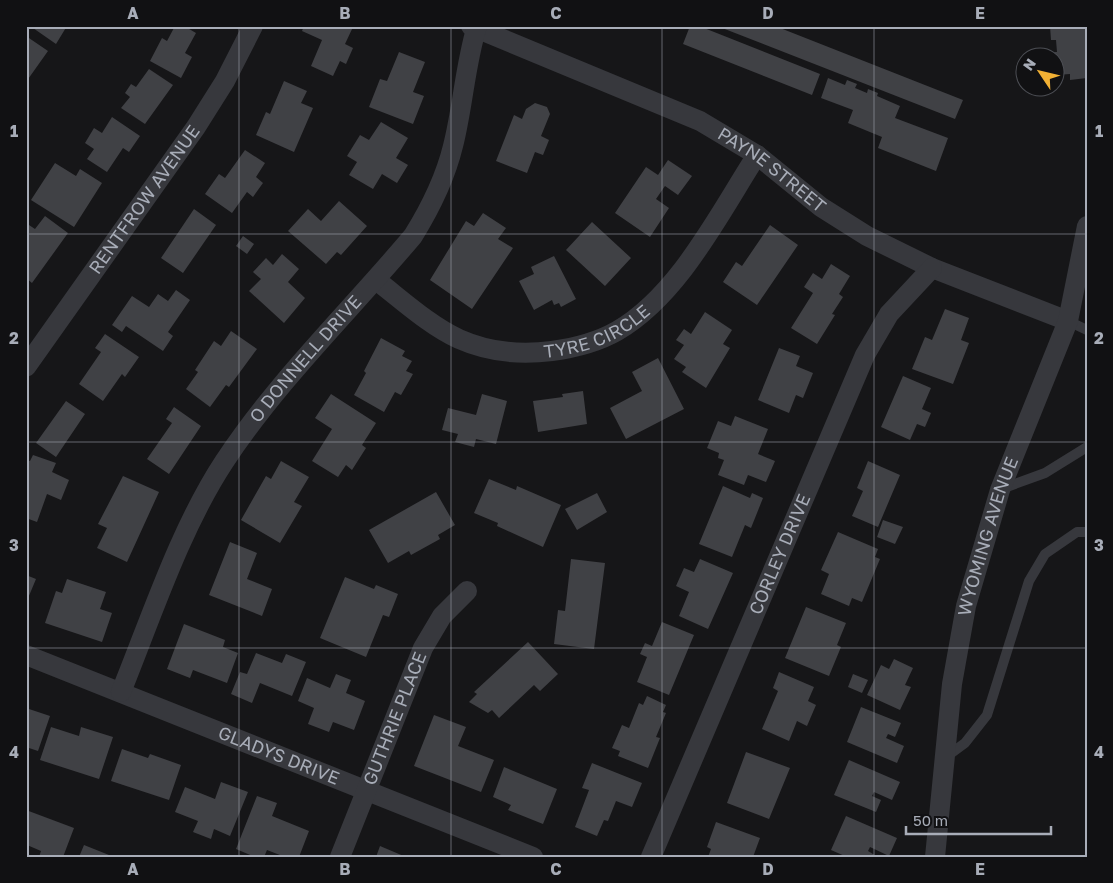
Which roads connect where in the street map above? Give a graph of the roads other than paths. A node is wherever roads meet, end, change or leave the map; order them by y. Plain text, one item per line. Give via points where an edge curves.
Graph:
1 (253, 26) edge
2 (475, 27) edge
3 (757, 155) junction
4 (1087, 226) edge
5 (932, 268) junction
6 (376, 280) junction
7 (1068, 321) junction
8 (1087, 330) edge
9 (26, 367) edge
10 (1087, 447) edge
11 (1000, 490) junction
12 (1087, 532) edge
13 (467, 591) dead end
14 (26, 655) edge
15 (121, 692) junction
16 (943, 758) junction
17 (366, 790) junction
18 (340, 857) edge
19 (533, 857) edge
20 (651, 857) edge
21 (935, 857) edge

1 - 9 street, RENTFROW AVENUE via 225,81 196,127
2 - 3 street, PAYNE STREET via 700,121
2 - 6 street, O DONNELL DRIVE via 453,146 441,185 413,236
3 - 5 street, PAYNE STREET via 821,207 867,236
3 - 6 street, TYRE CIRCLE via 686,265 651,306 616,331 579,347 536,353 496,351 459,339
4 - 7 street, WYOMING AVENUE
5 - 7 street, PAYNE STREET
5 - 20 street, CORLEY DRIVE via 889,314 865,355
6 - 15 street, O DONNELL DRIVE via 294,371 223,463 168,575
7 - 8 lane
7 - 11 street, WYOMING AVENUE
10 - 11 lane via 1045,473
11 - 16 street, WYOMING AVENUE via 966,606
12 - 16 lane via 1077,532 1045,554 1029,581 987,715 965,743
13 - 17 street, GUTHRIE PLACE via 442,616 423,648
14 - 15 street, GLADYS DRIVE
15 - 17 street, GLADYS DRIVE
16 - 21 street, WYOMING AVENUE
17 - 18 street, GUTHRIE PLACE
17 - 19 street, GLADYS DRIVE

